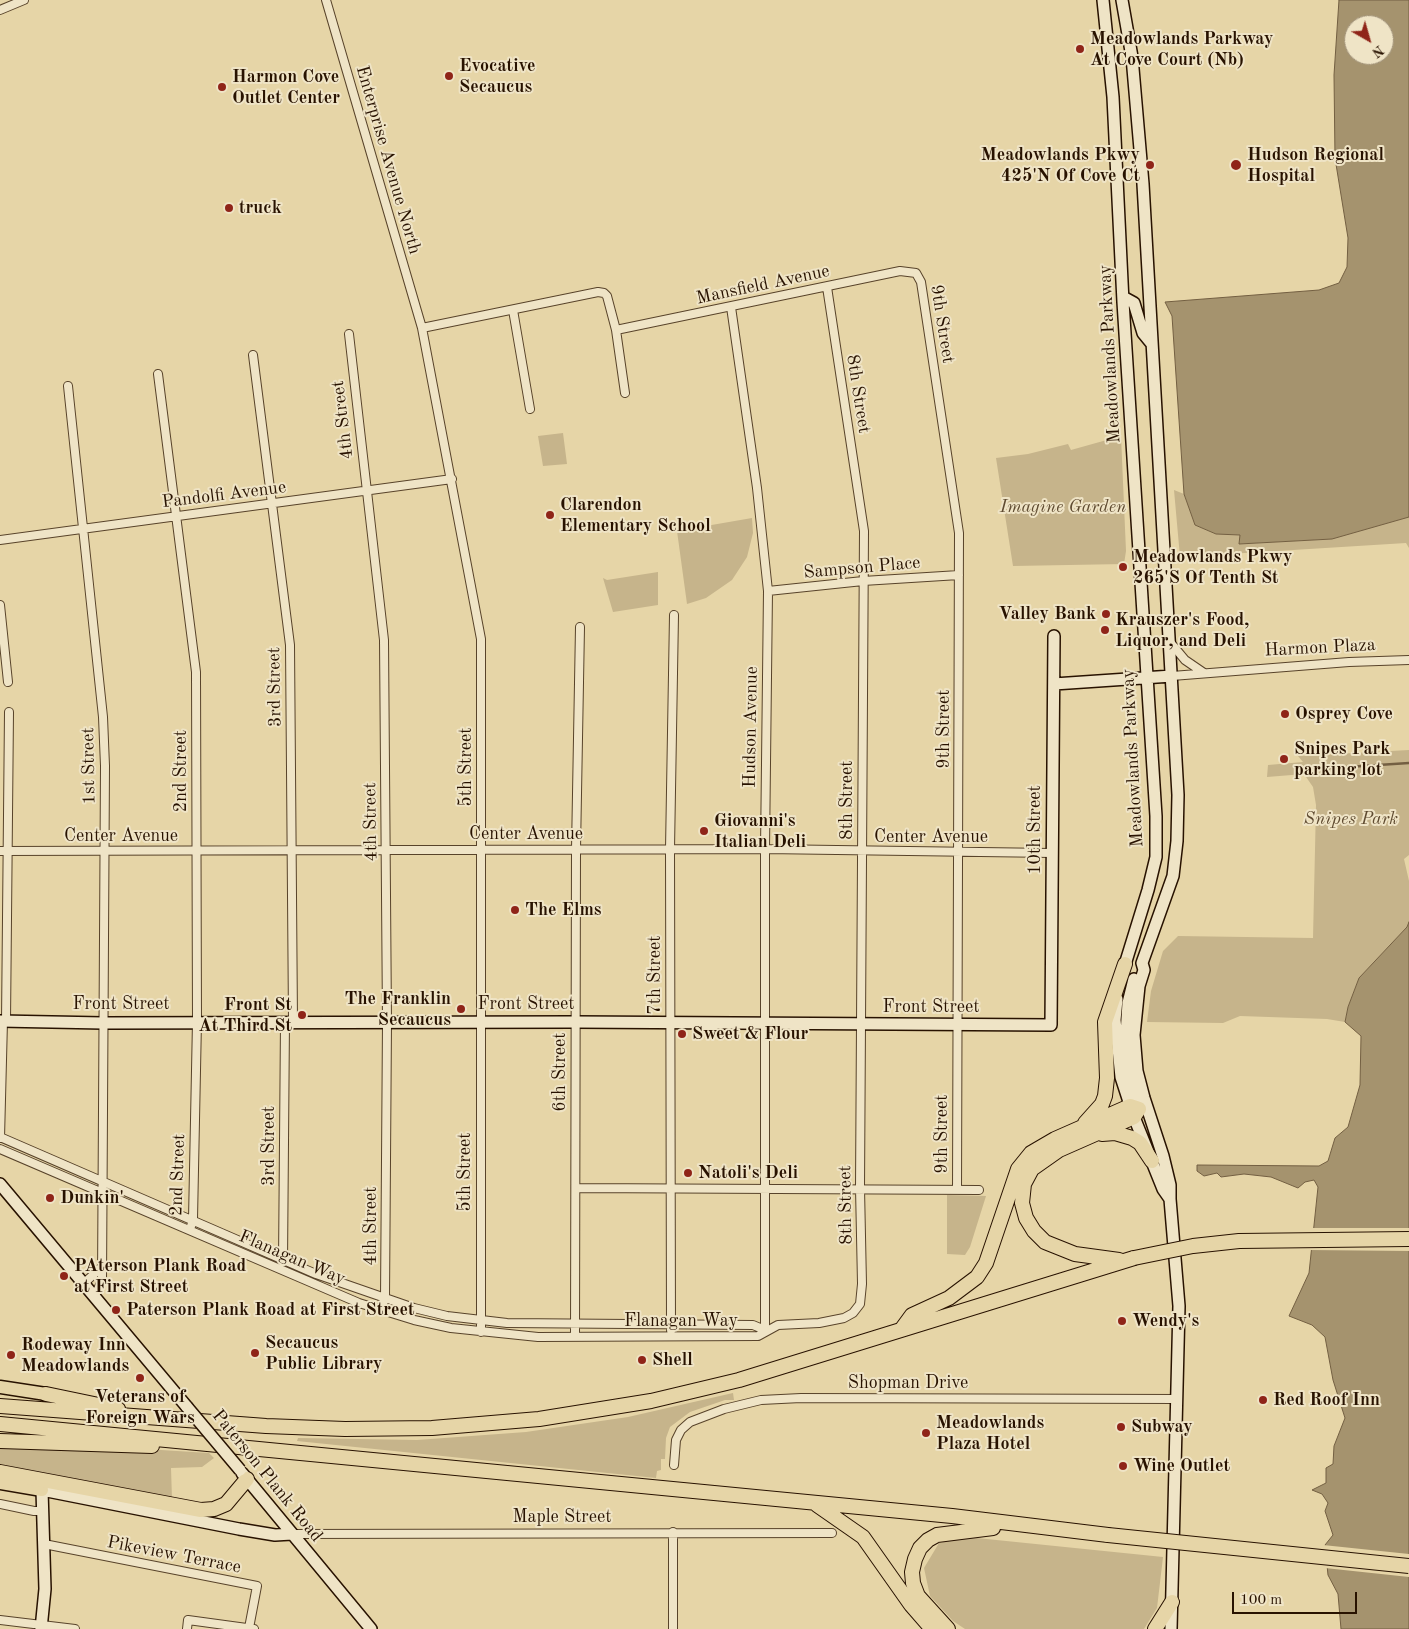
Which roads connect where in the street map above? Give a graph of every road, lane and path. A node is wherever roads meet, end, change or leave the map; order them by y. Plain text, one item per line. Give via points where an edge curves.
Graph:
1 (24, 0) edge
2 (326, 0) edge
3 (1103, 0) edge
4 (1122, 0) edge
5 (0, 10) edge
6 (916, 273) joint
7 (827, 287) junction
8 (1123, 297) junction
9 (731, 307) junction
10 (513, 310) junction
11 (422, 328) junction
12 (616, 330) junction
13 (349, 334) dead end
14 (1152, 344) junction
15 (253, 355) dead end
16 (158, 374) dead end
17 (68, 386) dead end
18 (625, 393) dead end
19 (530, 409) dead end
20 (452, 479) junction
21 (367, 492) junction
22 (272, 504) junction
23 (176, 517) junction
24 (83, 529) junction
25 (0, 540) edge
26 (959, 575) junction
27 (863, 581) junction
28 (768, 591) junction
29 (0, 605) edge
30 (674, 615) dead end
31 (580, 627) dead end
32 (1054, 636) dead end
33 (1170, 642) junction
34 (1409, 660) edge
35 (1204, 673) junction
36 (1172, 676) junction
37 (1147, 677) junction
38 (8, 682) dead end
39 (1054, 684) junction
40 (9, 712) dead end
41 (480, 849) junction
42 (576, 849) junction
43 (670, 849) junction
44 (765, 849) junction
45 (104, 850) junction
46 (4, 851) edge
47 (196, 851) junction
48 (292, 851) junction
49 (387, 851) junction
50 (862, 852) junction
51 (958, 852) junction
52 (1052, 853) junction
53 (1142, 963) junction
54 (1125, 964) junction
55 (3, 1021) edge
56 (197, 1021) junction
57 (289, 1021) junction
58 (387, 1022) junction
59 (480, 1022) junction
60 (575, 1022) junction
61 (670, 1022) junction
62 (103, 1023) junction
63 (766, 1023) junction
64 (862, 1025) junction
65 (957, 1025) junction
66 (1051, 1025) joint
67 (1134, 1111) junction
68 (1083, 1133) junction
69 (0, 1137) edge
70 (0, 1149) edge
71 (1158, 1164) junction
72 (101, 1180) junction
73 (0, 1184) edge
74 (670, 1187) junction
75 (576, 1188) junction
76 (767, 1188) junction
77 (860, 1188) junction
78 (957, 1190) junction
79 (979, 1190) dead end
80 (101, 1191) junction
81 (194, 1219) junction
82 (190, 1230) junction
83 (235, 1238) junction
84 (1409, 1239) edge
85 (231, 1249) junction
86 (284, 1259) junction
87 (1130, 1260) junction
88 (102, 1267) junction
89 (280, 1270) junction
90 (83, 1284) junction
91 (94, 1297) junction
92 (385, 1298) junction
93 (381, 1310) junction
94 (434, 1313) junction
95 (853, 1313) joint
96 (481, 1321) junction
97 (432, 1324) junction
98 (525, 1324) junction
99 (576, 1325) junction
100 (623, 1325) junction
101 (671, 1325) junction
102 (765, 1330) junction
103 (901, 1330) junction
104 (480, 1332) junction
105 (525, 1336) junction
106 (671, 1336) junction
107 (622, 1337) junction
108 (575, 1338) junction
109 (0, 1387) edge
110 (46, 1394) joint
111 (1178, 1399) junction
112 (0, 1406) edge
113 (165, 1419) junction
114 (0, 1424) edge
115 (0, 1441) edge
116 (246, 1448) junction
117 (674, 1465) dead end
118 (0, 1472) edge
119 (244, 1475) junction
120 (0, 1483) edge
121 (42, 1490) junction
122 (814, 1503) junction
123 (0, 1504) edge
124 (43, 1511) junction
125 (1016, 1525) junction
126 (673, 1532) junction
127 (832, 1533) dead end
128 (292, 1534) junction
129 (44, 1544) junction
130 (1409, 1566) edge
131 (1172, 1602) junction
132 (0, 1620) edge
133 (41, 1627) edge
134 (75, 1629) edge
135 (187, 1629) edge
136 (252, 1629) edge
137 (372, 1629) edge
138 (673, 1629) edge
139 (932, 1629) edge
140 (948, 1629) edge
141 (1155, 1629) edge
142 (1171, 1629) edge

1 - 5 street
2 - 11 street, Enterprise Avenue North
3 - 8 main road, Meadowlands Parkway via 1113,97
4 - 14 main road, Meadowlands Parkway via 1137,111
6 - 7 street, Mansfield Avenue via 900,271
6 - 26 street, 9th Street via 921,282 958,523
7 - 9 street, Mansfield Avenue
7 - 27 street, 8th Street via 864,531
8 - 14 main road via 1134,303 1143,334
8 - 37 main road, Meadowlands Parkway
9 - 12 street, Mansfield Avenue
9 - 28 street, Hudson Avenue
10 - 11 street
10 - 12 street via 604,293
10 - 19 street
11 - 20 street, 5th Street
12 - 18 street
13 - 21 street, 4th Street
14 - 33 main road, Meadowlands Parkway
15 - 22 street, 3rd Street
16 - 23 street, 2nd Street
17 - 24 street, 1st Street
20 - 21 street, Pandolfi Avenue
20 - 41 street, 5th Street via 481,639
21 - 22 street, Pandolfi Avenue
21 - 49 street, 4th Street via 384,640
22 - 23 street, Pandolfi Avenue
22 - 48 street, 3rd Street via 290,645
23 - 24 street, Pandolfi Avenue
23 - 47 street, 2nd Street via 196,672
24 - 25 street, Pandolfi Avenue
24 - 45 street, 1st Street via 103,717 106,766
26 - 27 street, Sampson Place
26 - 51 street, 9th Street
27 - 28 street, Sampson Place
27 - 50 street, 8th Street
28 - 44 street, Hudson Avenue
29 - 38 street
30 - 43 street, 7th Street
31 - 42 street, 6th Street
32 - 39 main road, 10th Street
33 - 35 street via 1185,660
33 - 36 main road, Meadowlands Parkway
34 - 35 street, Harmon Plaza
35 - 36 street, Harmon Plaza
36 - 37 main road, Harmon Plaza
36 - 53 main road, Meadowlands Parkway via 1178,841 1173,876
37 - 39 main road, Harmon Plaza
37 - 54 main road, Meadowlands Parkway via 1156,858
39 - 52 main road, 10th Street
40 - 46 street
41 - 42 street, Center Avenue
41 - 49 street, Center Avenue
41 - 59 street, 5th Street
42 - 43 street, Center Avenue
42 - 60 street, 6th Street
43 - 44 street, Center Avenue
43 - 61 street, 7th Street
44 - 50 street, Center Avenue
44 - 63 street, Hudson Avenue
45 - 46 street, Center Avenue
45 - 47 street, Center Avenue
45 - 62 street, 1st Street
46 - 55 street
47 - 48 street, Center Avenue
47 - 56 street, 2nd Street
48 - 49 street, Center Avenue
48 - 57 street, 3rd Street
49 - 58 street, 4th Street
50 - 51 street, Center Avenue
50 - 64 street, 8th Street
51 - 52 street, Center Avenue
51 - 65 street, 9th Street
52 - 66 main road, 10th Street
53 - 67 main road via 1137,968 1132,986 1126,1035
53 - 71 main road, Meadowlands Parkway via 1144,970 1135,1014 1137,1064 1144,1098 1163,1156
54 - 67 main road, Meadowlands Parkway via 1115,1020 1117,1058
54 - 68 highway via 1105,1022 1108,1078 1105,1096
55 - 62 main road, Front Street
55 - 69 street
56 - 57 main road, Front Street
56 - 62 main road, Front Street
56 - 81 street, 2nd Street
57 - 58 main road, Front Street
57 - 86 street, 3rd Street
58 - 59 main road, Front Street
58 - 92 street, 4th Street
59 - 60 main road, Front Street
59 - 96 street, 5th Street
60 - 61 main road, Front Street
60 - 75 street, 6th Street
61 - 63 main road, Front Street
61 - 74 street, 7th Street
62 - 72 street, 1st Street
63 - 64 main road, Front Street
63 - 76 street, Hudson Avenue
64 - 65 main road, Front Street
64 - 77 street, 8th Street
65 - 66 main road, Front Street
65 - 78 street, 9th Street
67 - 68 highway
67 - 71 main road, Meadowlands Parkway
68 - 71 highway via 1124,1135 1140,1143
68 - 87 highway via 1032,1169 1024,1184 1022,1203 1026,1218 1045,1242 1059,1249 1093,1257
68 - 103 highway via 1042,1146 1031,1153 1018,1169 986,1263 977,1277 949,1298 912,1314
69 - 72 street, Flanagan Way
70 - 80 street, Flanagan Way
71 - 111 main road, Meadowlands Parkway via 1170,1199 1179,1306
72 - 80 street, 1st Street
72 - 81 street, Flanagan Way
73 - 90 main road, Paterson Plank Road
74 - 75 street
74 - 76 street
74 - 101 street, 7th Street
75 - 99 street, 6th Street
76 - 77 street
76 - 102 street, Hudson Avenue
77 - 78 street
77 - 95 street, 8th Street via 862,1297
78 - 79 street
80 - 82 street, Flanagan Way
80 - 88 street, 1st Street
81 - 82 street, 2nd Street
81 - 83 street, Flanagan Way
82 - 85 street, Flanagan Way
83 - 85 street
83 - 86 street, Flanagan Way
84 - 87 highway, bridge via 1239,1241 1180,1248
85 - 89 street, Flanagan Way
86 - 89 street, 3rd Street
86 - 92 street, Flanagan Way
87 - 103 highway
88 - 90 street
88 - 91 street, 1st Street via 100,1287
89 - 93 street, Flanagan Way
90 - 91 main road, Paterson Plank Road
91 - 119 main road, Paterson Plank Road, bridge
92 - 93 street, 4th Street
92 - 94 street, Flanagan Way
93 - 97 street, Flanagan Way
94 - 96 street, Flanagan Way
94 - 97 street
95 - 102 street, Flanagan Way via 832,1321 778,1325
96 - 98 street, Flanagan Way
96 - 104 street, 5th Street
97 - 104 street, Flanagan Way
98 - 99 street, Flanagan Way
98 - 105 street
99 - 100 street, Flanagan Way
99 - 108 street, 6th Street
100 - 101 street, Flanagan Way
100 - 107 street
101 - 102 street, Flanagan Way via 752,1325
101 - 106 street, 7th Street
102 - 106 street, Flanagan Way via 758,1336
103 - 113 highway via 710,1388 621,1407 539,1419 432,1428 345,1430
104 - 105 street, Flanagan Way
105 - 108 street, Flanagan Way
106 - 107 street, Flanagan Way
107 - 108 street, Flanagan Way
109 - 110 main road
110 - 113 highway
111 - 117 street, Shopman Drive via 761,1400 690,1422 676,1440
111 - 131 main road, Meadowlands Parkway
112 - 113 highway
114 - 116 highway
115 - 116 highway
116 - 122 highway
118 - 119 highway via 208,1510 226,1504
119 - 128 main road, Paterson Plank Road
120 - 121 main road
121 - 124 main road
121 - 128 main road via 239,1529 275,1535
122 - 125 highway
122 - 139 highway via 863,1537
123 - 124 street
124 - 129 main road
125 - 130 highway, bridge
125 - 140 highway via 937,1535 920,1548 912,1572 913,1584 918,1596
126 - 127 street, Maple Street
126 - 128 street, Maple Street
126 - 138 street
128 - 137 main road, Paterson Plank Road
129 - 133 main road via 45,1589
129 - 136 street, Pikeview Terrace via 257,1586
131 - 141 highway
131 - 142 main road, Meadowlands Parkway
132 - 133 street
133 - 134 street
135 - 136 street via 188,1620

